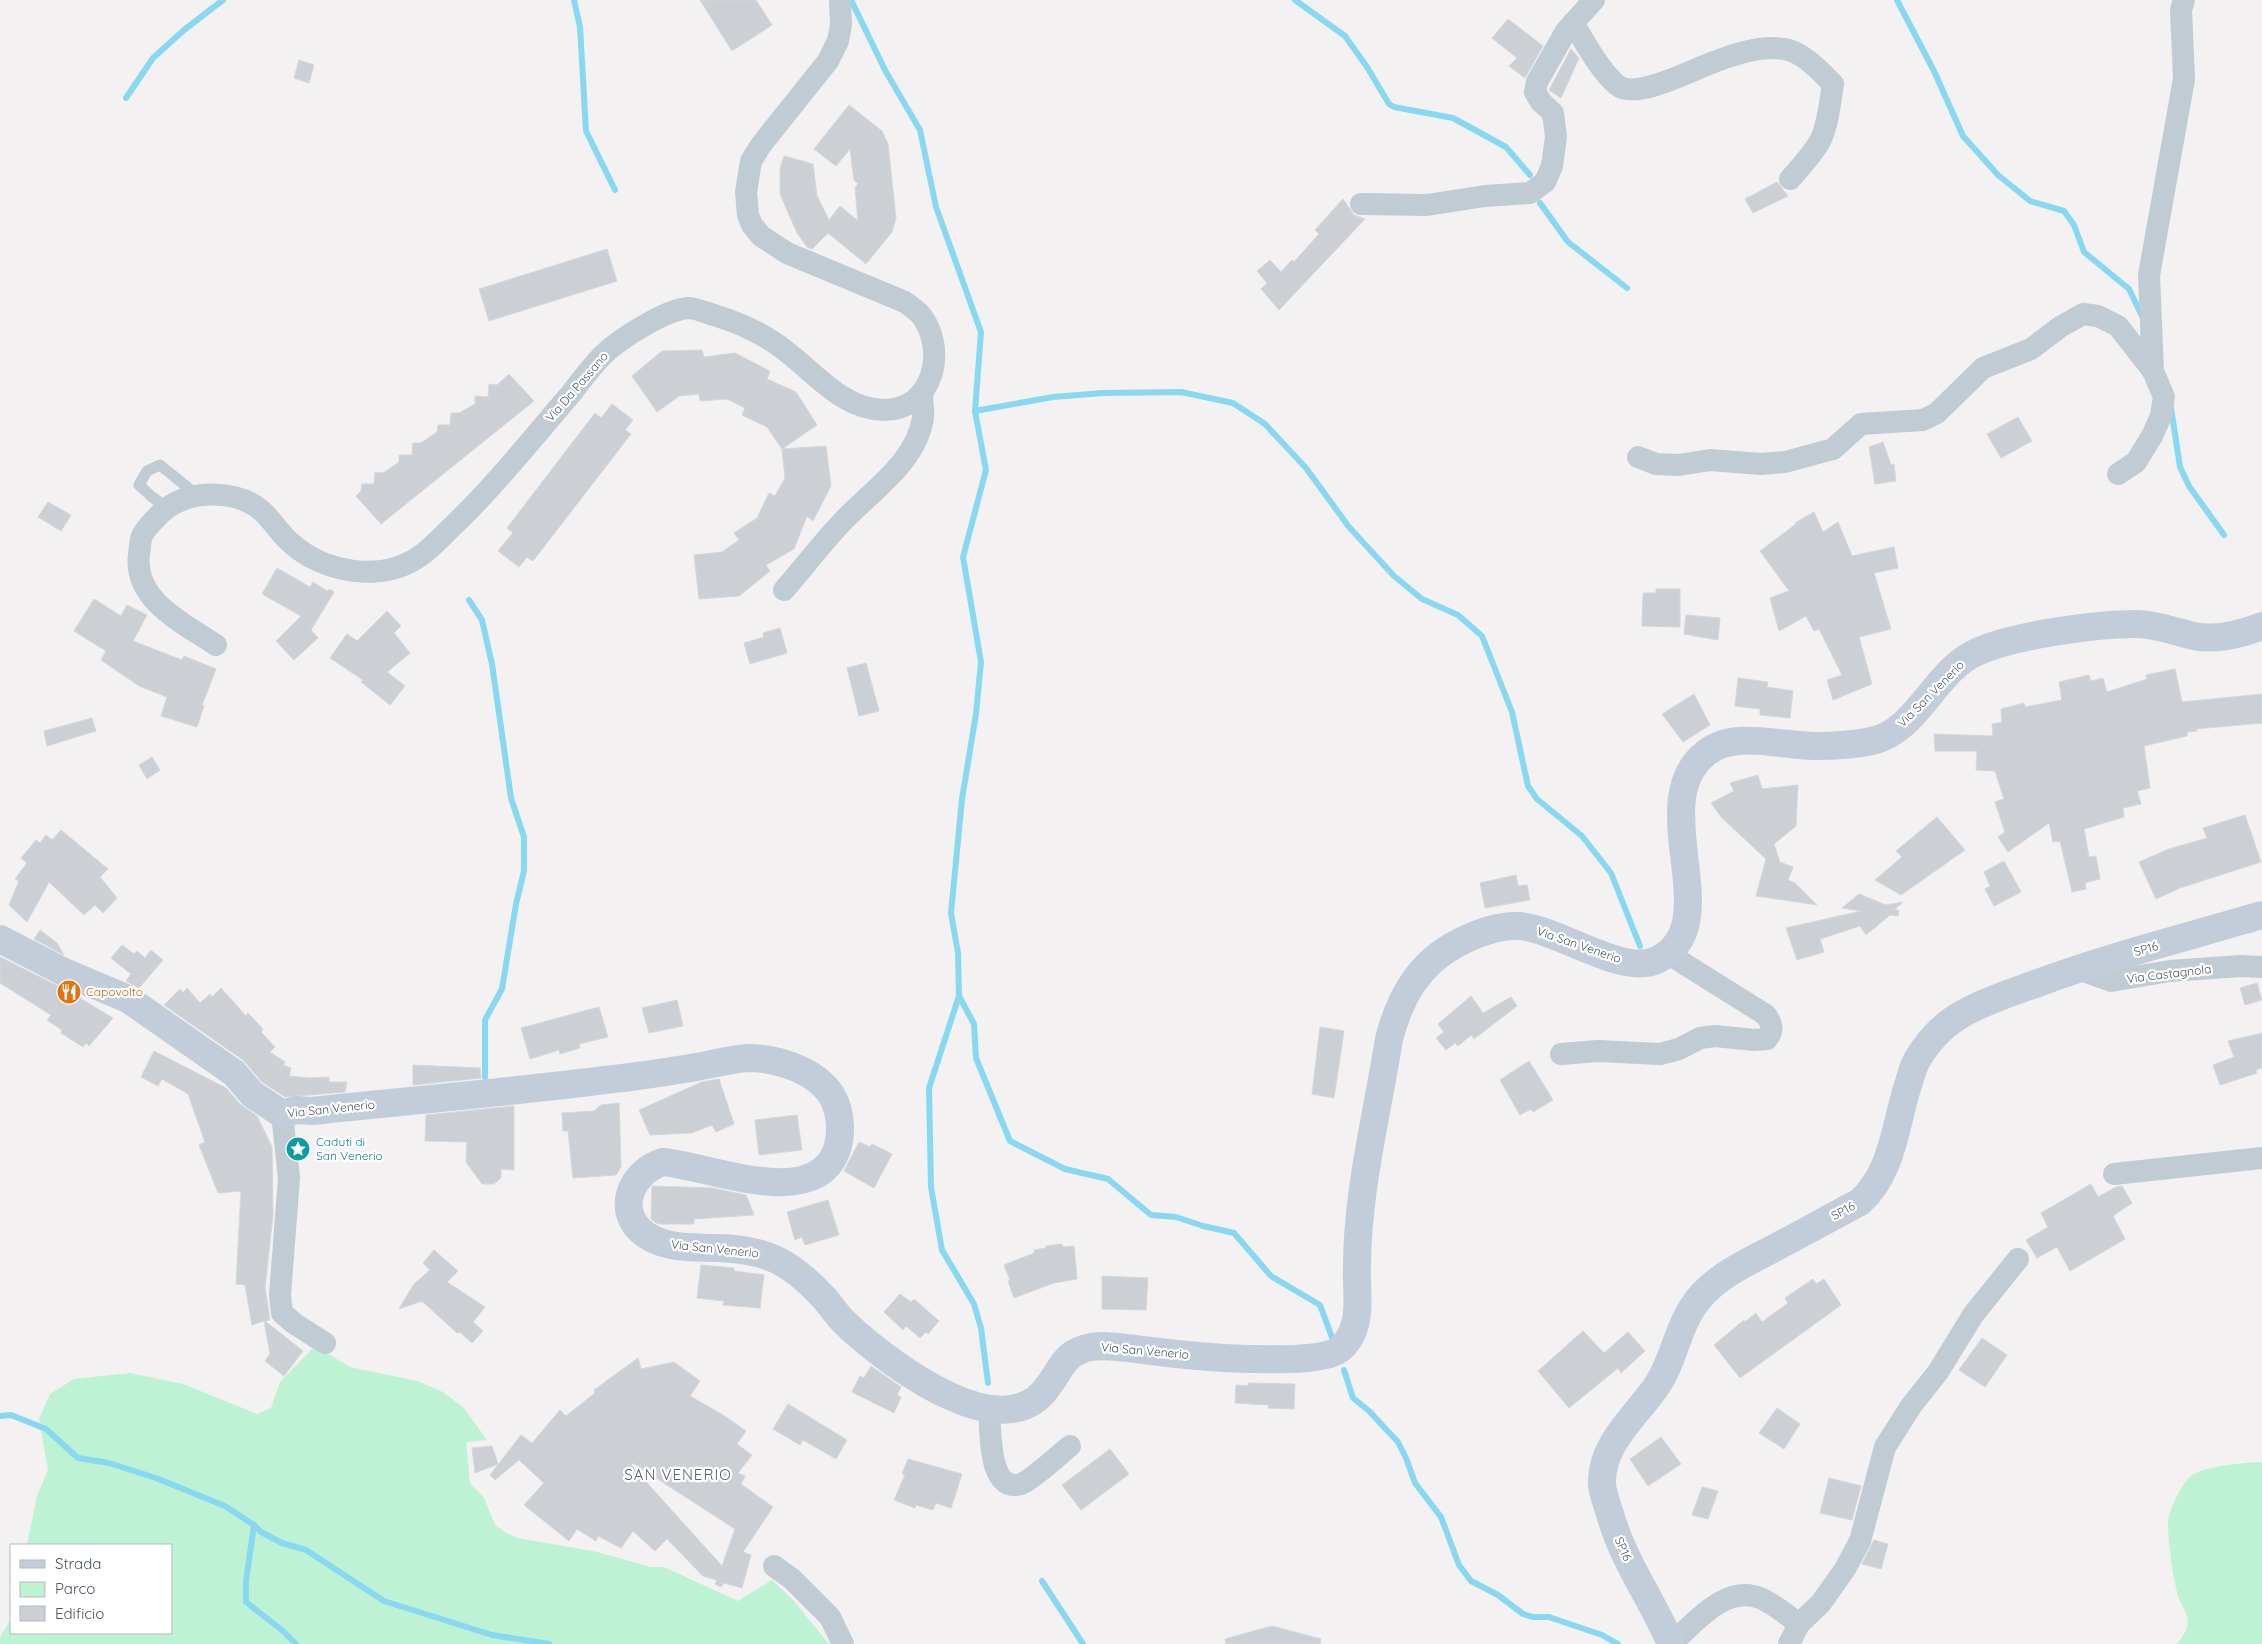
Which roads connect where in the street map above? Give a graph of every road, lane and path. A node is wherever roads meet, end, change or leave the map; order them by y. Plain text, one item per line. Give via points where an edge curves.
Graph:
1 (840, 0) edge
2 (1594, 0) edge
3 (2184, 0) edge
4 (1573, 23) junction
5 (1790, 179) dead end
6 (1361, 204) dead end
7 (2153, 371) junction
8 (922, 395) junction
9 (1638, 457) dead end
10 (2118, 474) dead end
11 (197, 495) junction
12 (167, 508) junction
13 (784, 590) dead end
14 (2262, 626) edge
15 (216, 645) dead end
16 (2262, 915) edge
17 (0, 939) edge
18 (1667, 954) junction
19 (2262, 967) edge
20 (2078, 969) junction
21 (1560, 1054) dead end
22 (282, 1114) junction
23 (2262, 1158) edge
24 (2114, 1174) dead end
25 (2018, 1259) dead end
26 (325, 1343) dead end
27 (990, 1409) junction
28 (1070, 1446) dead end
29 (774, 1566) dead end
30 (1799, 1624) junction
31 (843, 1644) edge
32 (1671, 1644) edge
33 (1789, 1644) edge

1 - 8 street via 838,41 828,61 751,161 746,192 748,215 761,236 787,253 906,302 920,314 933,347 930,382
2 - 4 street
3 - 7 street via 2184,79 2149,275
4 - 5 street via 1592,54 1618,86 1630,90 1650,87 1714,62 1762,48 1786,48 1814,64 1833,84 1829,106 1820,140
4 - 6 street via 1537,82 1535,92 1553,113 1556,137 1552,166 1545,182 1530,193 1485,196 1426,206
7 - 9 street via 2118,326 2098,316 2083,314 2031,348 1983,368 1937,413 1922,420 1861,424 1833,449 1785,462 1761,464 1710,460 1679,465 1656,464
7 - 10 street via 2164,397 2161,416 2136,462
8 - 11 street, Via Da Passano via 903,407 883,410 858,404 833,390 785,350 743,324 690,308 655,318 605,354 489,490 419,557 392,569 359,573 326,565 292,544 261,509 232,495
8 - 13 street via 923,417 914,443 903,461 844,520
11 - 12 street, Via Da Passano
11 - 12 lane via 160,465 147,471 140,485
12 - 15 street, Via Da Passano via 142,536 138,567 146,592 168,612
14 - 18 street, Via San Venerio via 2215,638 2138,624 2039,635 1976,652 1955,667 1889,735 1856,743 1814,746 1744,741 1722,744 1709,750 1690,769 1682,792 1680,809 1688,912 1684,929
16 - 20 street, SP16 / SP16
17 - 22 street, Via San Venerio via 64,972 128,999 234,1073 252,1094
18 - 21 street via 1766,1015 1772,1026 1767,1039 1700,1038 1660,1054 1598,1051
18 - 27 street, Via San Venerio via 1645,964 1628,962 1598,954 1548,933 1521,926 1500,927 1452,946 1419,973 1395,1016 1389,1039 1360,1197 1356,1243 1358,1309 1352,1333 1340,1350 1329,1355 1239,1359 1120,1346 1092,1347 1066,1358 1048,1388 1029,1404 1010,1410
19 - 20 street, Via Castagnola via 2170,971 2111,981
20 - 32 street, SP16 / SP16 via 1991,1000 1964,1013 1942,1029 1930,1040 1916,1062 1896,1135 1872,1190 1860,1202 1724,1276 1704,1292 1692,1308 1671,1360 1609,1452 1602,1485 1624,1555
22 - 26 street via 290,1178 280,1295 282,1312
22 - 27 street, Via San Venerio via 296,1110 517,1091 655,1074 748,1058 788,1065 829,1091 839,1113 838,1148 824,1171 786,1183 663,1162 652,1165 634,1180 629,1203 634,1221 645,1234 670,1246 747,1250 786,1263 804,1277 843,1321 878,1351 950,1396
23 - 24 street
25 - 30 street via 1973,1315 1885,1447 1860,1541 1821,1603
27 - 28 street via 991,1458 998,1472 1012,1484 1022,1484
29 - 31 street via 792,1579 830,1617
30 - 32 street via 1759,1598 1740,1595 1719,1603
30 - 33 street

